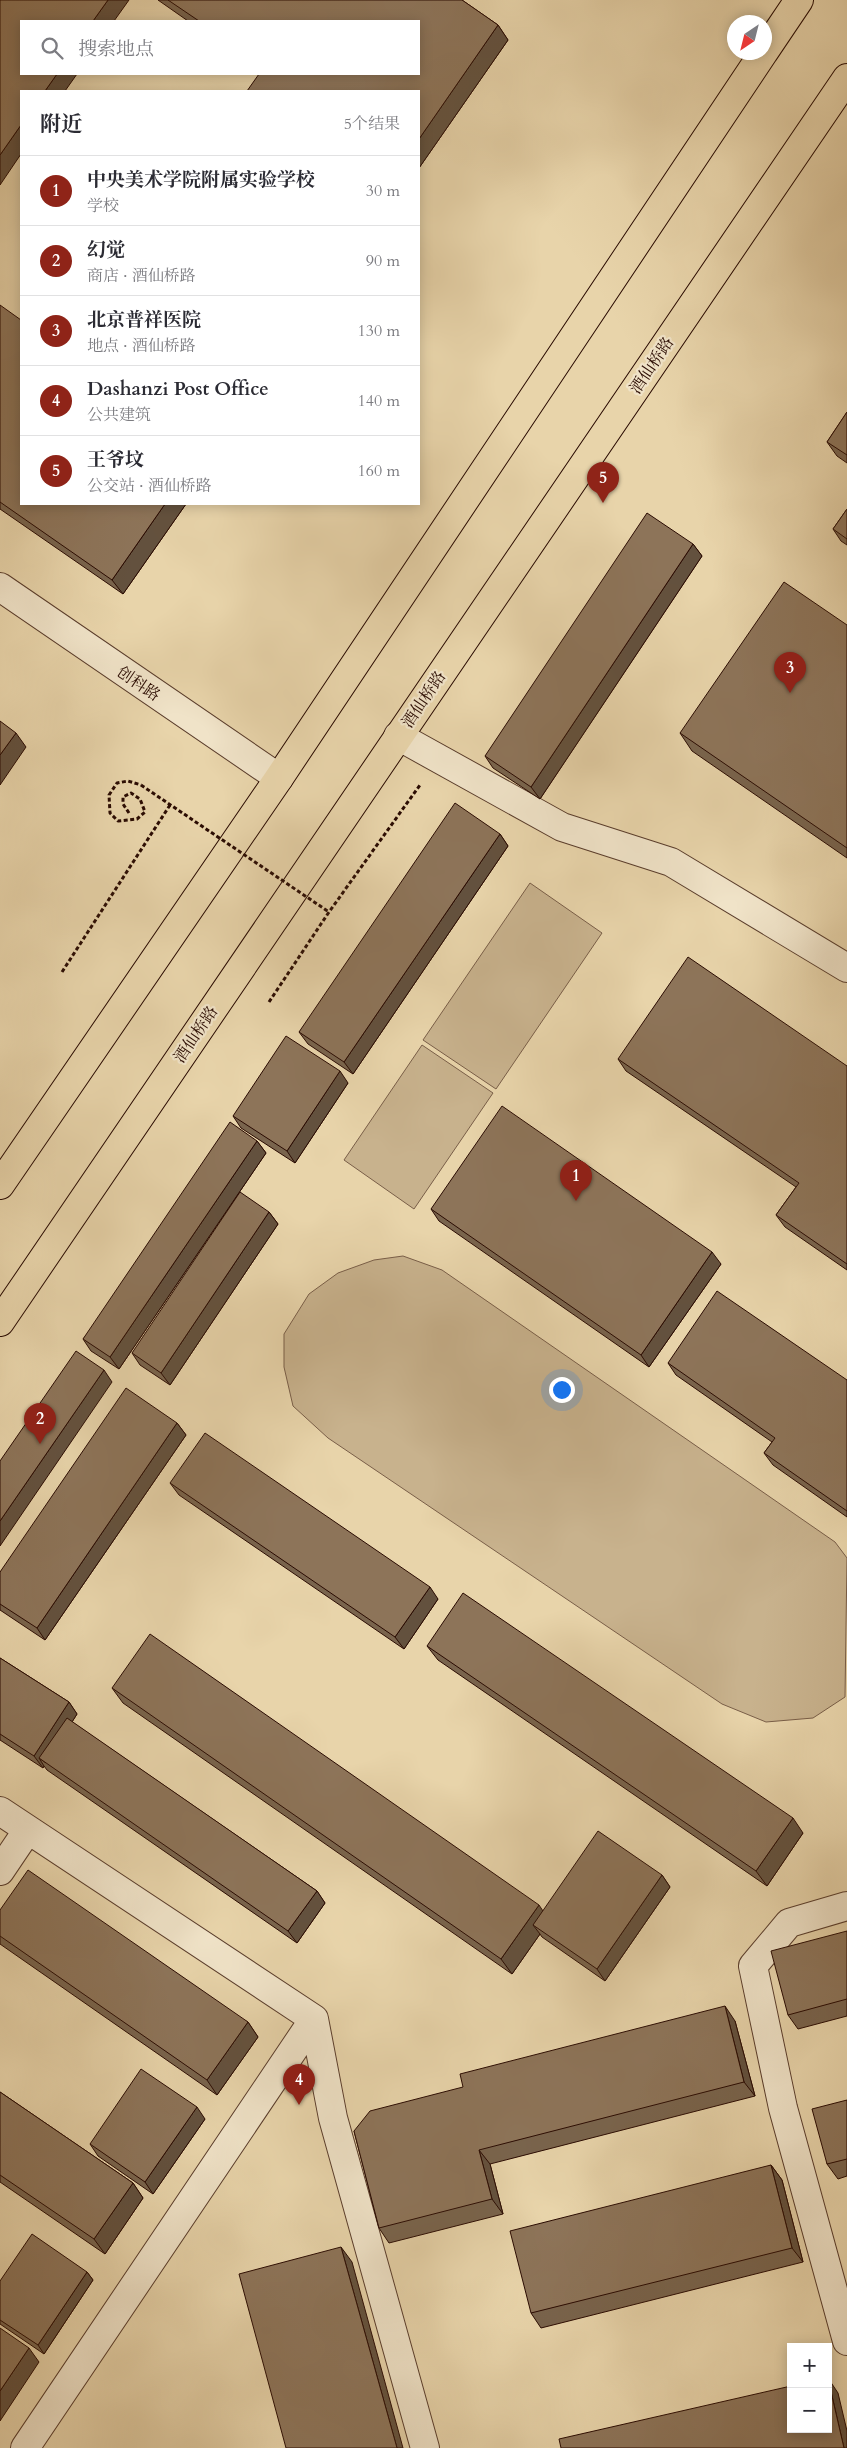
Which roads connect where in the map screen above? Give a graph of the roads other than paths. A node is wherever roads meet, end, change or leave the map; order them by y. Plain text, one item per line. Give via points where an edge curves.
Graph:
1 (799, 0) edge
2 (772, 40) edge
3 (759, 60) edge
4 (847, 78) edge
5 (0, 587) edge
6 (398, 736) junction
7 (279, 778) junction
8 (847, 968) edge
9 (0, 1185) edge
10 (0, 1322) edge
11 (0, 1811) edge
12 (27, 1830) junction
13 (0, 1871) edge
14 (847, 1906) edge
15 (314, 2019) junction
16 (847, 2341) edge
17 (25, 2448) edge
18 (425, 2448) edge

1 - 2 main road
3 - 7 main road
4 - 6 main road, 酒仙桥路
5 - 7 street, 创科路
6 - 8 street via 562,827 671,862
6 - 10 main road, 酒仙桥路
7 - 9 main road
11 - 12 street
12 - 13 street
12 - 15 street
14 - 16 street via 789,1923 753,1966 783,2108
15 - 17 street
15 - 18 street via 333,2118

